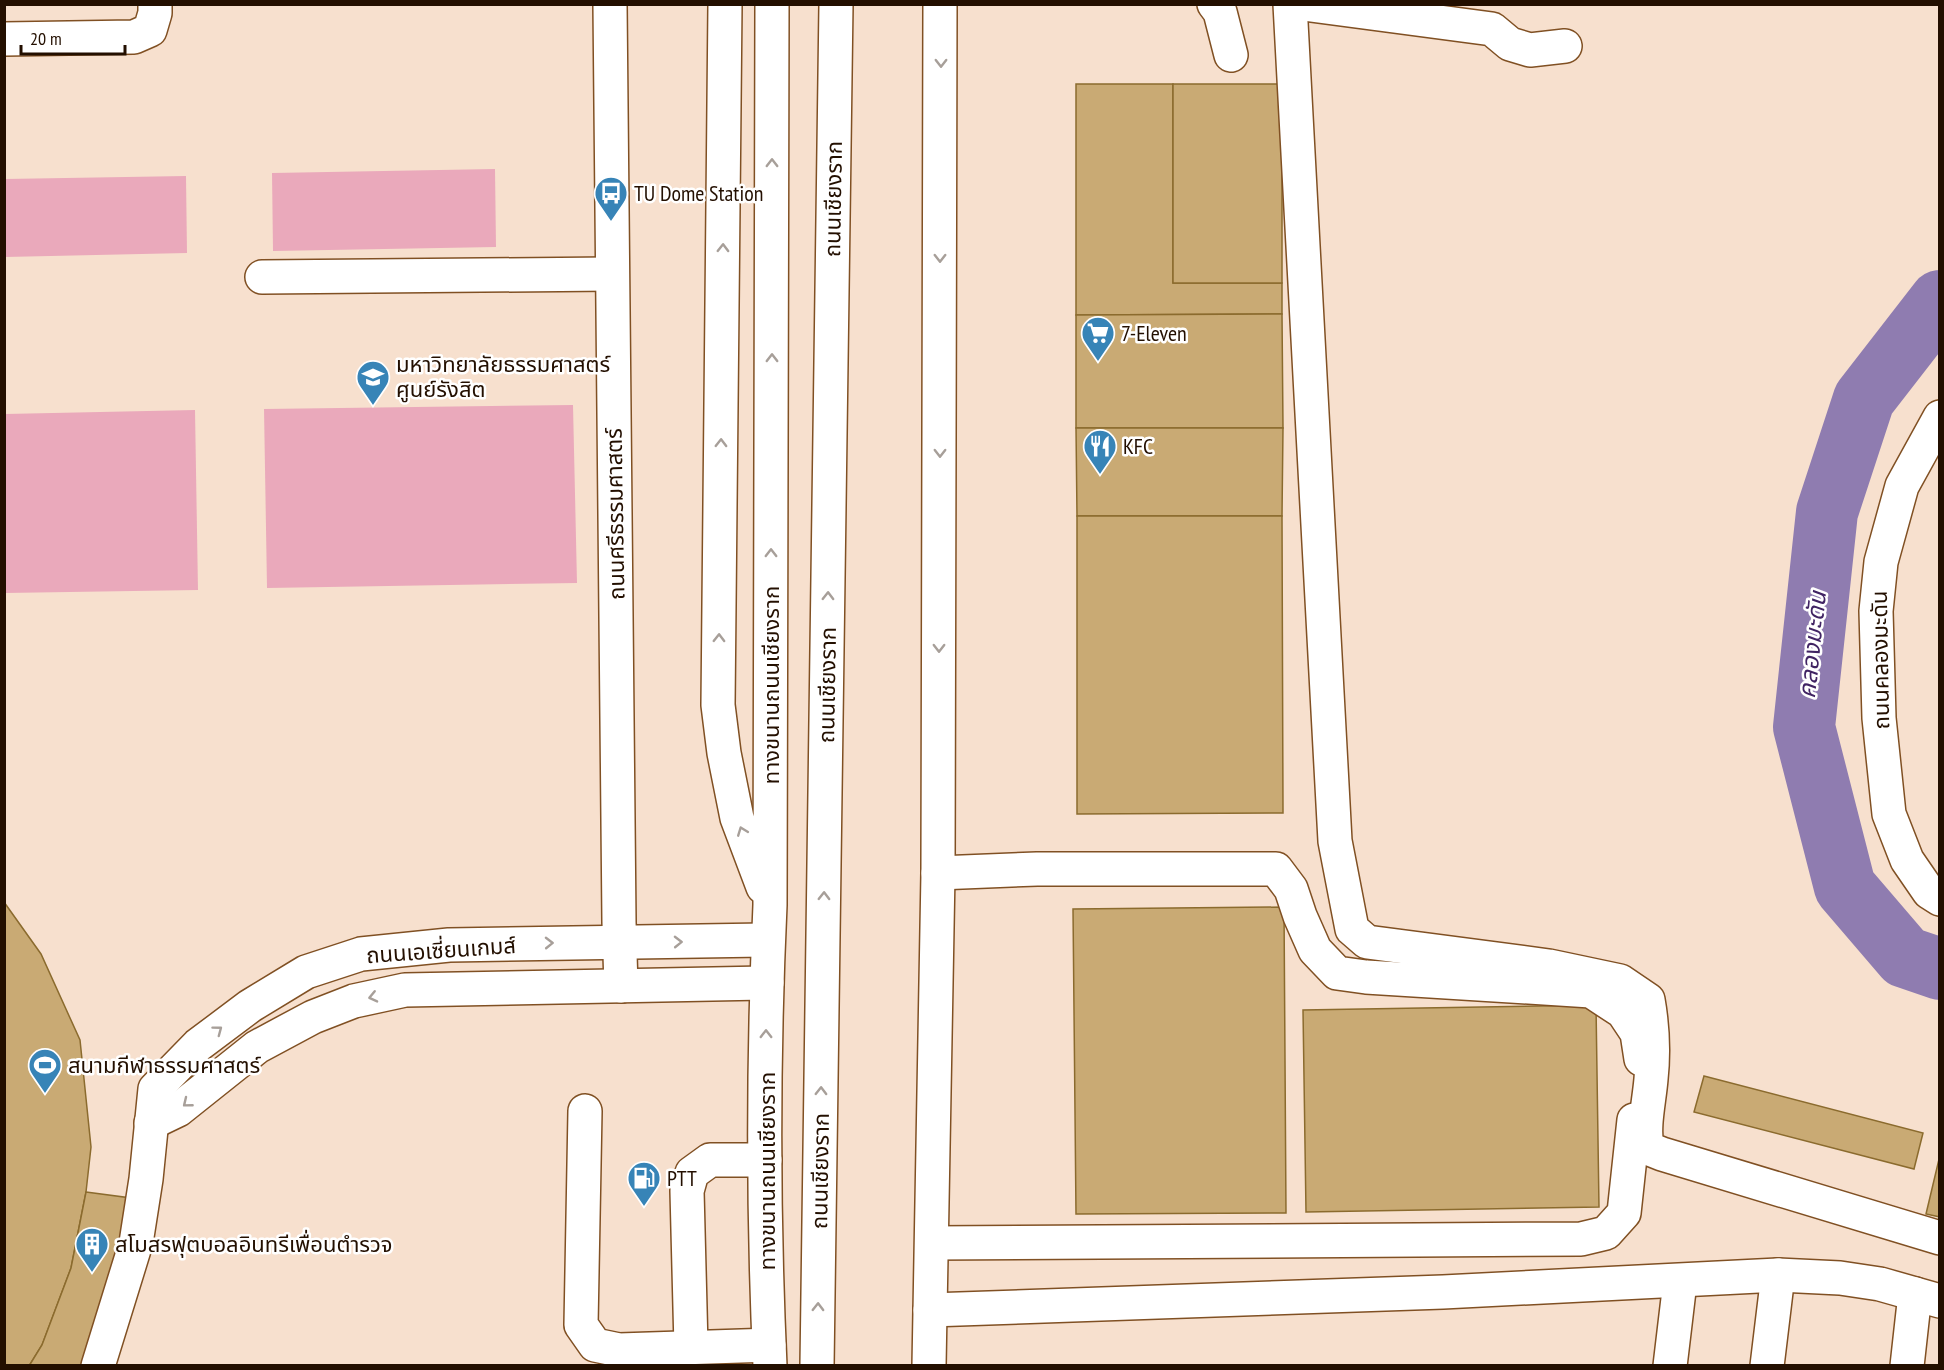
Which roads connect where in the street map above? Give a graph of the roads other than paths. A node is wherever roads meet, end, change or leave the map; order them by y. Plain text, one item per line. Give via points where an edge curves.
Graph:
1 (155, 4) edge
2 (610, 4) edge
3 (725, 4) edge
4 (772, 4) edge
5 (836, 4) edge
6 (940, 4) edge
7 (1214, 4) edge
8 (1290, 4) edge
9 (1303, 4) edge
10 (4, 39) edge
11 (1565, 46) dead end
12 (1231, 55) dead end
13 (612, 274) junction
14 (262, 277) dead end
15 (1940, 417) edge
16 (938, 873) junction
17 (1940, 899) edge
18 (770, 905) junction
19 (768, 940) junction
20 (619, 942) junction
21 (400, 951) junction
22 (767, 983) junction
23 (621, 986) junction
24 (405, 990) junction
25 (585, 1112) dead end
26 (151, 1124) junction
27 (765, 1160) junction
28 (1940, 1238) edge
29 (932, 1243) junction
30 (1778, 1275) junction
31 (1680, 1282) junction
32 (1927, 1297) edge
33 (930, 1310) junction
34 (691, 1347) junction
35 (769, 1355) edge
36 (98, 1365) edge
37 (817, 1365) edge
38 (929, 1365) edge
39 (1670, 1365) edge
40 (1767, 1365) edge
41 (1907, 1365) edge

1 - 10 street via 150,30 134,37
2 - 13 street, ถนนศรีธรรมศาสตร์
18 -> 3 street via 737,818 718,705
18 -> 4 street, ทางขนานถนนเชียงราก
37 -> 5 street, ถนนเชียงราก
6 -> 16 street
7 - 12 street via 1220,12
8 - 28 street via 1335,841 1352,929 1367,942 1549,966 1620,981 1647,1000 1653,1031 1644,1133 1647,1148
9 - 11 street via 1492,29 1510,44 1530,50
13 - 14 street
13 - 20 street, ถนนศรีธรรมศาสตร์
15 - 17 street, ถนนคลองมะดัน via 1902,486 1881,562 1876,612 1879,718 1889,814 1907,860 1929,892
16 - 29 street
16 - 29 street via 1276,869 1291,889 1315,950 1336,973 1591,991 1623,1012 1637,1033 1641,1057 1624,1213 1606,1233 1581,1239
18 - 19 street, ทางขนานถนนเชียงราก
20 -> 19 street, ถนนเอเซี่ยนเกมส์
19 - 22 street, ทางขนานถนนเชียงราก
21 -> 20 street, ถนนเอเซี่ยนเกมส์ via 449,945
20 - 23 street, ถนนศรีธรรมศาสตร์
21 - 24 street
26 -> 21 street, ถนนเอเซี่ยนเกมส์ via 155,1089 198,1045 250,1006 306,972 361,954
22 - 23 street, ถนนเอเซี่ยนเกมส์
27 -> 22 street, ทางขนานถนนเชียงราก
23 - 24 street, ถนนเอเซี่ยนเกมส์
24 -> 26 street, ถนนเอเซี่ยนเกมส์ via 354,1001 313,1017 257,1047 178,1110
25 - 34 street via 581,1325 595,1345 619,1350
26 - 36 street, ถนนเอเซี่ยนเกมส์ via 136,1243
27 - 34 street via 710,1160 692,1173 687,1191
27 - 35 street, ทางขนานถนนเชียงราก
29 - 33 street
30 - 31 street
30 - 32 street via 1840,1278
30 - 40 street
31 - 33 street
31 - 39 street
32 - 41 street
33 - 38 street
34 - 35 street

